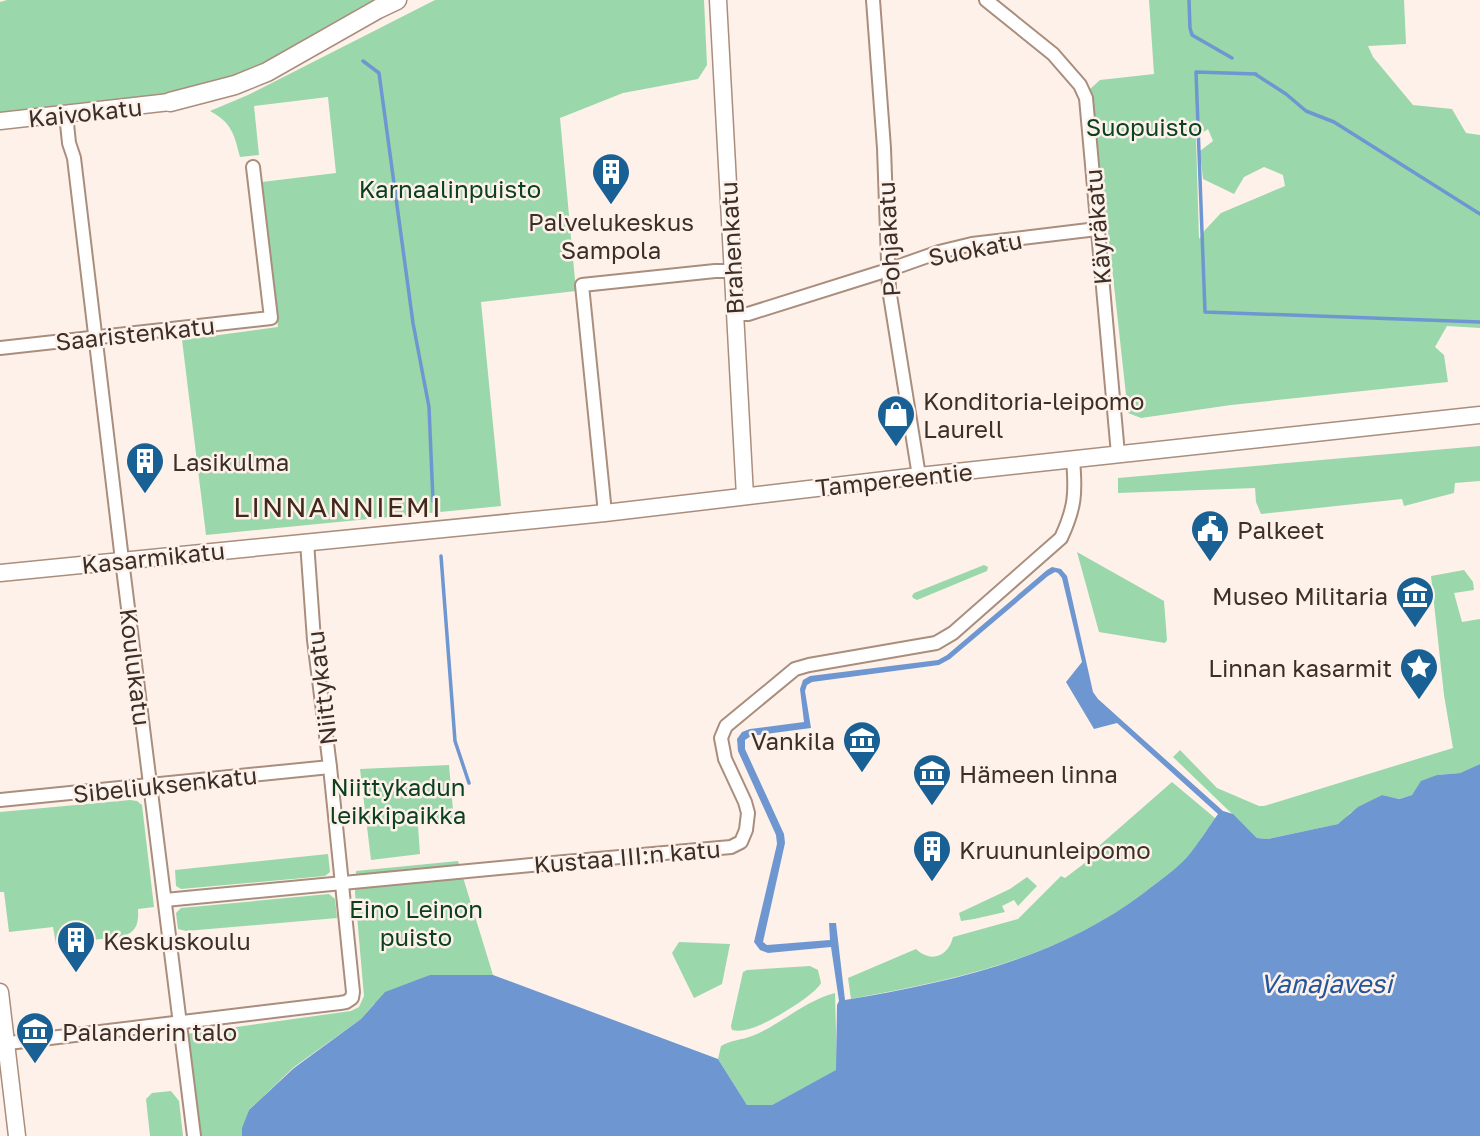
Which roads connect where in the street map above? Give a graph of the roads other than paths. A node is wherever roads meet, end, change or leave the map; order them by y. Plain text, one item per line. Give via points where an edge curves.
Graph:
1 (397, 0) edge
2 (718, 0) edge
3 (873, 0) edge
4 (986, 0) edge
5 (170, 102) joint
6 (66, 114) junction
7 (0, 121) edge
8 (253, 167) dead end
9 (1097, 229) junction
10 (888, 270) junction
11 (732, 271) junction
12 (735, 314) junction
13 (96, 337) junction
14 (0, 348) edge
15 (1480, 415) edge
16 (1118, 454) junction
17 (1073, 460) junction
18 (919, 476) junction
19 (745, 496) junction
20 (605, 513) junction
21 (307, 542) junction
22 (122, 561) junction
23 (0, 573) edge
24 (330, 767) junction
25 (151, 786) junction
26 (0, 800) edge
27 (342, 882) junction
28 (165, 900) junction
29 (0, 992) edge
30 (179, 1021) junction
31 (3, 1043) edge
32 (17, 1136) edge
33 (194, 1136) edge

1 - 5 highway via 267,72
2 - 11 main road, Brahenkatu
3 - 10 street, Pohjakatu
4 - 9 street, Käyräkatu via 1053,54 1080,85 1086,98
5 - 6 main road, Kaivokatu
6 - 7 main road, Kaivokatu
6 - 13 street, Koulukatu
8 - 13 street, Saaristenkatu via 271,318
9 - 10 street, Suokatu via 972,244
9 - 16 street, Käyräkatu
10 - 12 street, Suokatu via 748,314
10 - 18 street, Pohjakatu
11 - 12 main road, Brahenkatu
11 - 20 street via 582,285
12 - 19 main road, Brahenkatu
13 - 14 street, Saaristenkatu
13 - 22 street, Koulukatu
15 - 16 main road, Tampereentie
16 - 17 main road, Tampereentie
17 - 18 main road, Tampereentie
17 - 27 street, Kustaa III:n katu via 1074,501 1061,538 953,633 936,643 795,669 726,726 722,737 725,759 748,813 741,842 731,847
18 - 19 main road, Tampereentie
19 - 20 main road, Tampereentie
20 - 21 main road, Tampereentie
21 - 22 main road, Kasarmikatu
21 - 24 street, Niittykatu
22 - 23 main road, Kasarmikatu
22 - 25 street, Koulukatu
24 - 25 street, Sibeliuksenkatu
24 - 27 street, Niittykatu
25 - 26 street, Sibeliuksenkatu
25 - 28 street, Koulukatu
27 - 28 street, Kustaa III:n katu
27 - 30 street, Niittykatu via 352,998
28 - 30 street, Koulukatu
29 - 31 main road
30 - 31 street
30 - 33 street, Koulukatu
31 - 32 main road

